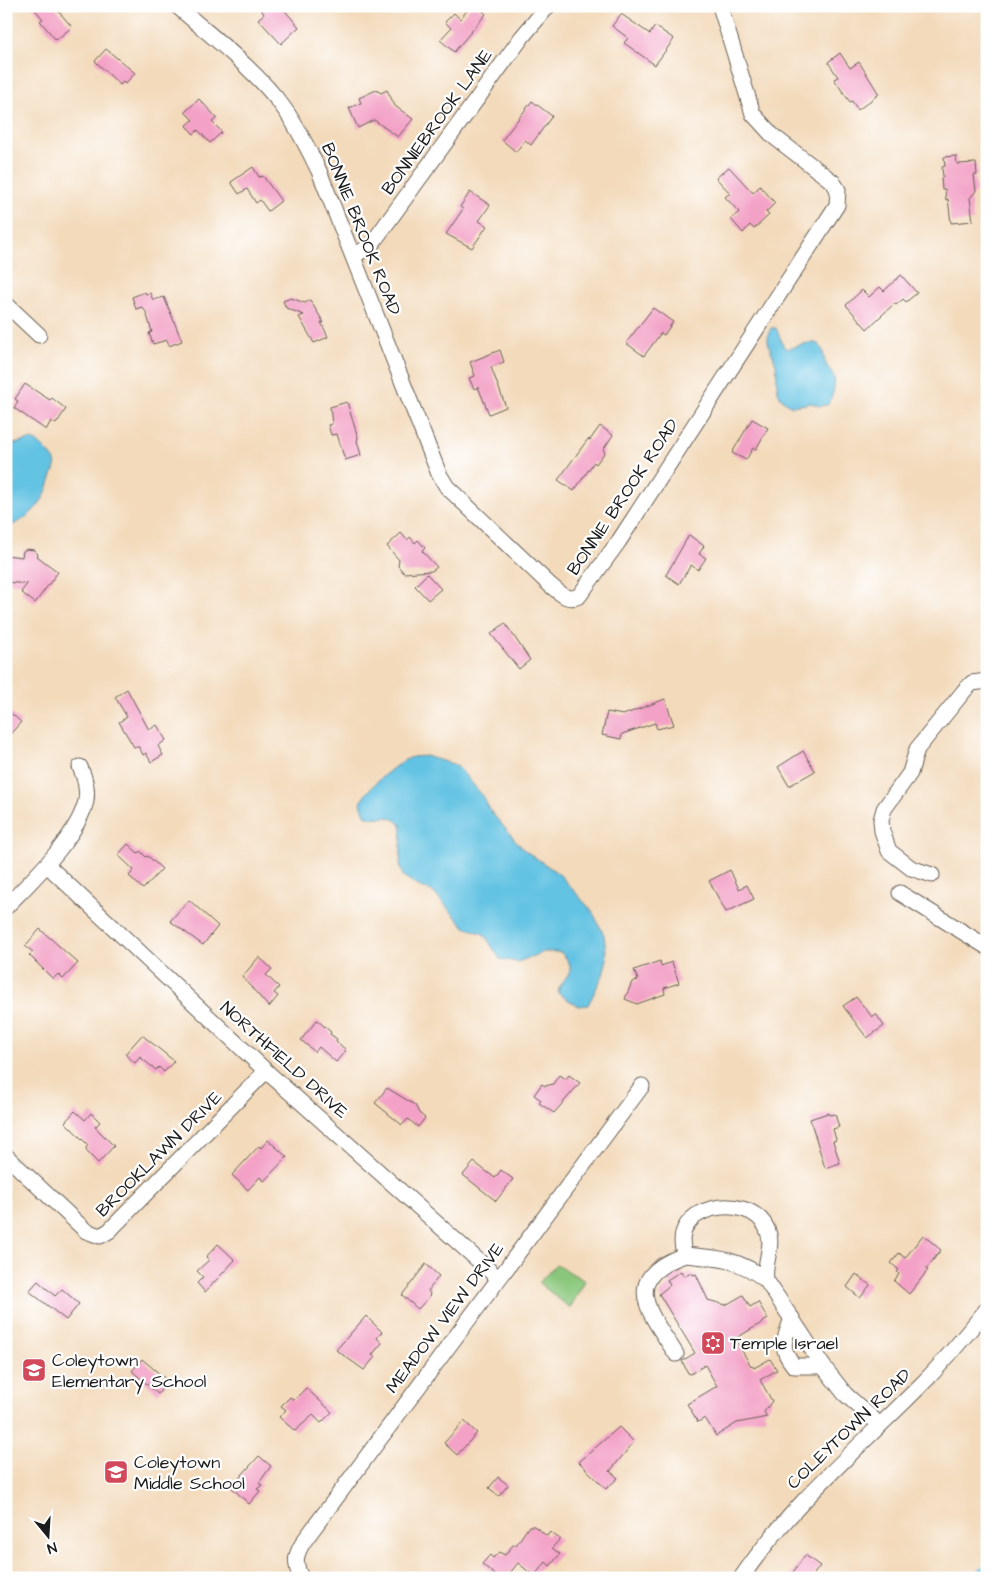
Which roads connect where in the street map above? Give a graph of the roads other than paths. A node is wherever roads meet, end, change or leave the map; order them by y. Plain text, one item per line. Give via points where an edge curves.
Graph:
1 (177, 6) edge
2 (548, 6) edge
3 (720, 6) edge
4 (354, 256) junction
5 (6, 304) edge
6 (35, 332) dead end
7 (987, 681) edge
8 (80, 767) dead end
9 (47, 865) junction
10 (932, 875) dead end
11 (900, 893) dead end
12 (6, 906) edge
13 (987, 947) edge
14 (266, 1071) junction
15 (642, 1086) dead end
16 (6, 1156) edge
17 (685, 1255) junction
18 (498, 1278) junction
19 (766, 1280) junction
20 (987, 1309) edge
21 (792, 1318) junction
22 (676, 1354) dead end
23 (824, 1366) junction
24 (880, 1425) junction
25 (301, 1578) edge
26 (741, 1578) edge

1 - 4 street, BONNIE BROOK ROAD via 282,106 320,171
2 - 4 street, BONNIEBROOK LANE via 371,245
3 - 4 street, BONNIE BROOK ROAD via 753,114 773,136 833,182 838,190 837,205 619,541 579,596 568,599 550,585 447,487 439,474
5 - 6 street
7 - 10 street via 972,683 964,690 917,750 910,773 884,809 882,831 889,851 911,868
8 - 9 street via 87,788 82,812
9 - 12 street
9 - 14 street, NORTHFIELD DRIVE
11 - 13 street
14 - 16 street, BROOKLAWN DRIVE via 109,1231 100,1236 86,1231
14 - 18 street, NORTHFIELD DRIVE
15 - 18 street, MEADOW VIEW DRIVE
17 - 19 street via 727,1259 753,1269
17 - 19 street via 680,1237 693,1217 712,1208 745,1210 756,1215 767,1228 771,1244
17 - 22 street via 658,1266 646,1282 644,1293 651,1313
18 - 25 street, MEADOW VIEW DRIVE via 296,1553 295,1563
19 - 21 street
20 - 24 street, COLEYTOWN ROAD via 937,1368
21 - 23 street
21 - 23 street via 783,1345 785,1355 794,1366
23 - 24 street via 845,1394
24 - 26 street, COLEYTOWN ROAD via 802,1500 768,1539

